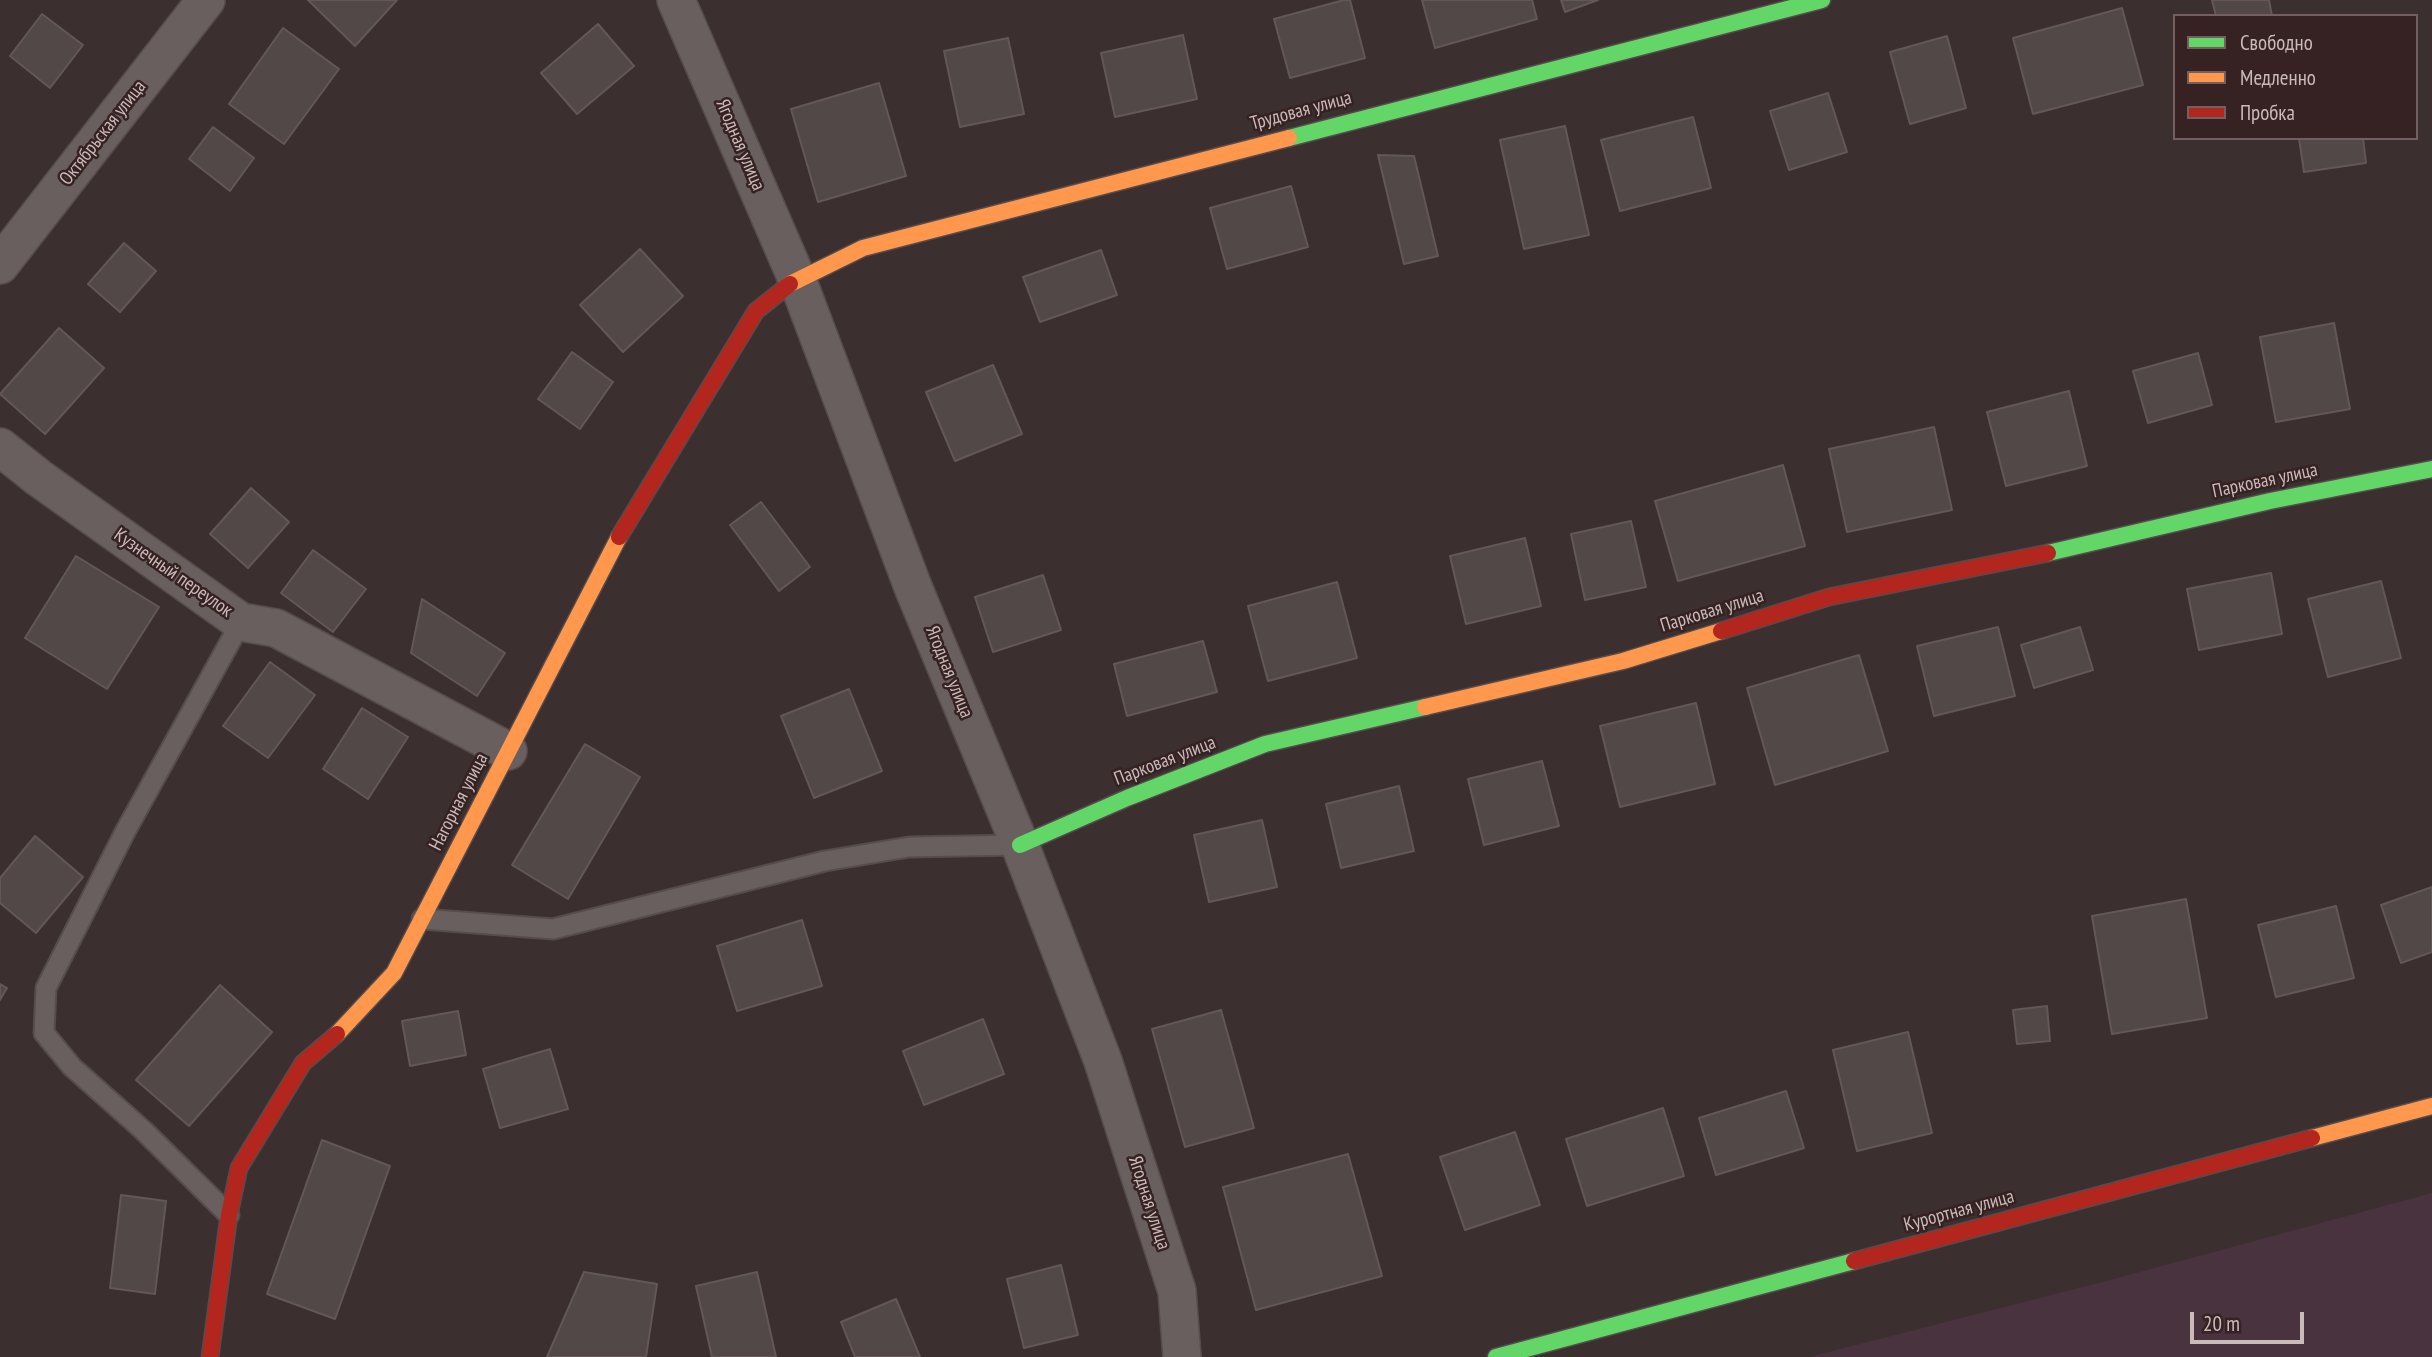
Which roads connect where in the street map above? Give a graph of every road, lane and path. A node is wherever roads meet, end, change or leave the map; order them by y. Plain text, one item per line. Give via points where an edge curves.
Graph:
1 (206, 0) edge
2 (676, 0) edge
3 (1822, 0) edge
4 (0, 265) edge
5 (797, 279) junction
6 (0, 447) edge
7 (2432, 469) edge
8 (241, 622) junction
9 (508, 751) junction
10 (1020, 845) junction
11 (422, 919) junction
12 (2432, 1106) edge
13 (229, 1215) junction
14 (209, 1357) edge
15 (1182, 1357) edge
16 (1496, 1357) edge

1 - 4 street, Октябрьская улица
2 - 5 street, Ягодная улица
3 - 5 street, Трудовая улица via 863,248
5 - 9 street, Нагорная улица via 756,311 623,529
5 - 10 street, Ягодная улица via 914,587
6 - 8 street, Кузнечный переулок
7 - 10 street, Парковая улица via 1829,597 1623,661 1265,744
8 - 9 street, Кузнечный переулок via 276,628
8 - 13 lane via 125,832 46,988 44,1033 72,1067
9 - 11 street, Нагорная улица
10 - 11 lane via 909,847 825,861 553,929
10 - 15 street, Ягодная улица via 1103,1061 1177,1291
11 - 13 street, Нагорная улица via 394,973 351,1022 303,1063 239,1168
12 - 16 street, Курортная улица
13 - 14 street, Нагорная улица

